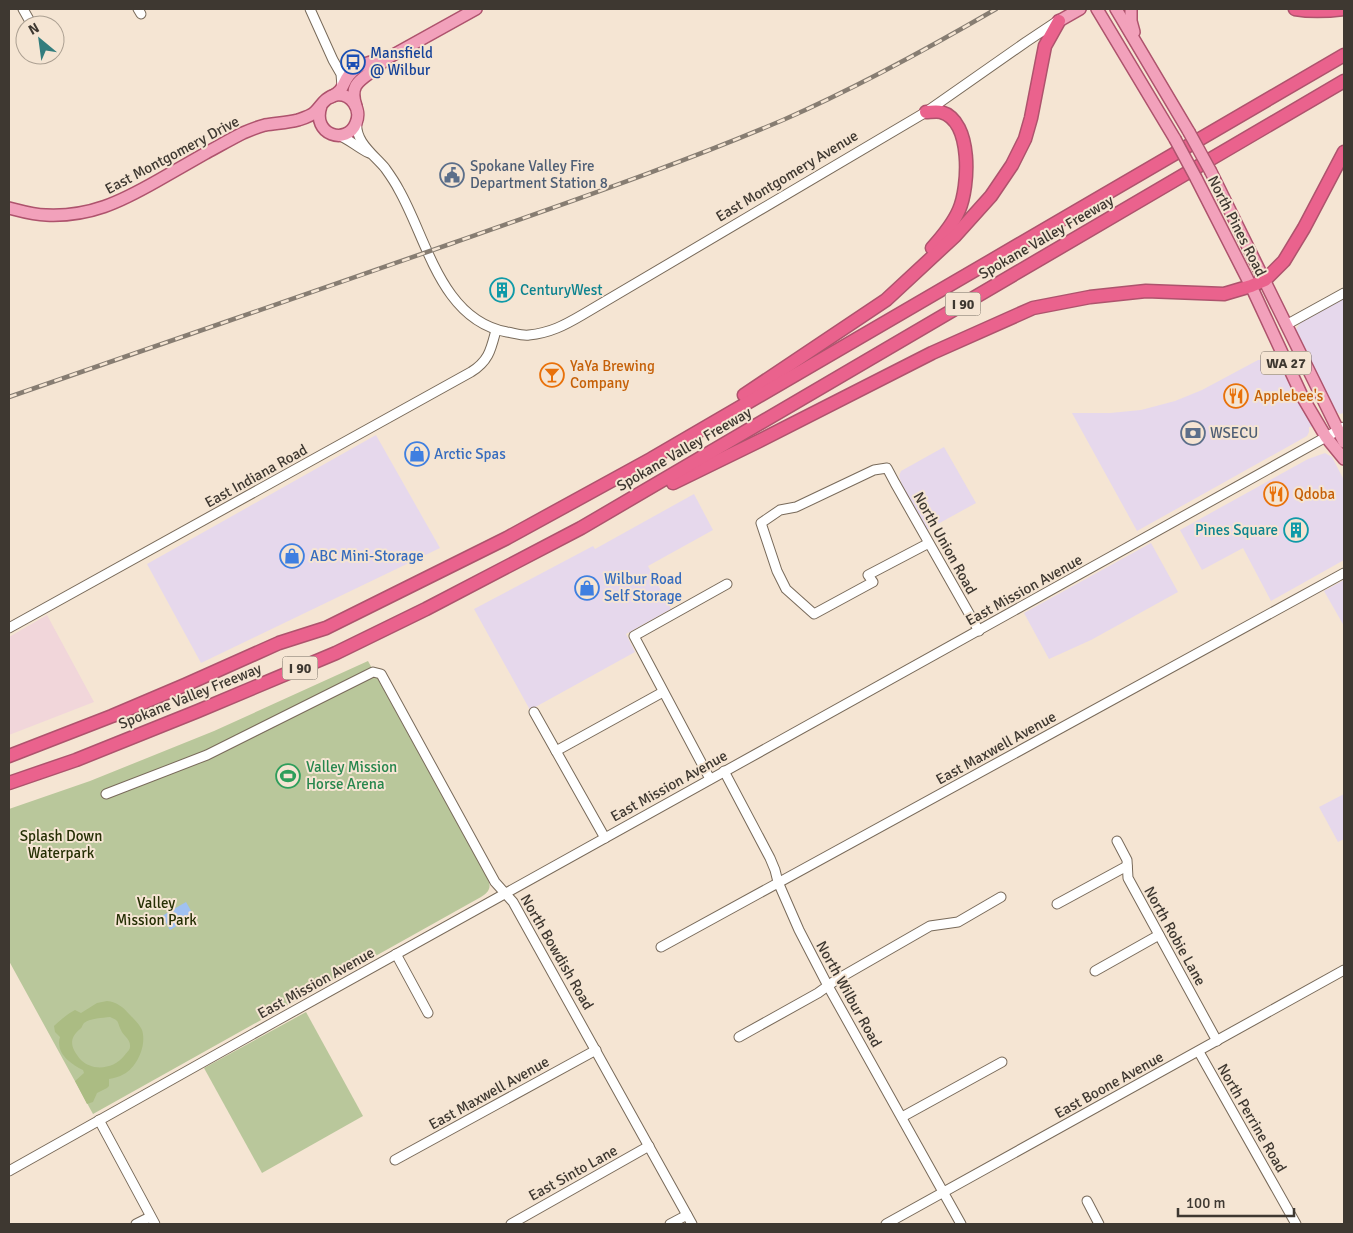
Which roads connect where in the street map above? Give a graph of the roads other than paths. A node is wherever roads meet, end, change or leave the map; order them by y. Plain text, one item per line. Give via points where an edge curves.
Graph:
1 (310, 9) edge
2 (476, 9) edge
3 (1071, 9) edge
4 (1080, 9) edge
5 (1098, 9) edge
6 (1116, 9) edge
7 (1131, 9) edge
8 (1295, 9) edge
9 (1344, 9) edge
10 (1059, 20) junction
11 (1137, 44) junction
12 (1344, 55) edge
13 (386, 58) junction
14 (336, 65) junction
15 (351, 74) junction
16 (1344, 81) edge
17 (342, 90) junction
18 (330, 97) junction
19 (320, 106) junction
20 (357, 108) junction
21 (926, 112) junction
22 (358, 120) junction
23 (291, 122) junction
24 (325, 130) junction
25 (338, 135) junction
26 (1344, 152) edge
27 (372, 155) junction
28 (9, 208) edge
29 (1265, 280) junction
30 (1251, 286) junction
31 (1344, 294) edge
32 (886, 300) junction
33 (1286, 325) junction
34 (496, 330) junction
35 (1342, 428) edge
36 (1326, 437) junction
37 (1344, 442) edge
38 (651, 458) junction
39 (1344, 459) edge
40 (581, 528) junction
41 (929, 543) junction
42 (1344, 572) edge
43 (727, 584) dead end
44 (9, 628) edge
45 (979, 631) junction
46 (663, 692) junction
47 (534, 712) dead end
48 (556, 751) junction
49 (9, 756) edge
50 (724, 771) junction
51 (710, 779) junction
52 (9, 783) edge
53 (106, 794) dead end
54 (605, 838) junction
55 (1117, 841) dead end
56 (1127, 866) junction
57 (778, 882) junction
58 (506, 893) junction
59 (1001, 897) dead end
60 (1057, 904) dead end
61 (1159, 935) junction
62 (660, 947) dead end
63 (396, 954) junction
64 (1344, 970) edge
65 (1095, 971) dead end
66 (828, 986) junction
67 (428, 1013) dead end
68 (739, 1037) dead end
69 (1217, 1041) junction
70 (596, 1050) junction
71 (1198, 1052) junction
72 (1002, 1062) dead end
73 (902, 1117) junction
74 (100, 1120) junction
75 (649, 1146) junction
76 (395, 1160) dead end
77 (9, 1171) edge
78 (944, 1192) junction
79 (1087, 1201) dead end
80 (687, 1215) junction
81 (152, 1220) edge
82 (136, 1224) edge
83 (511, 1224) edge
84 (670, 1224) edge
85 (692, 1224) edge
86 (886, 1224) edge
87 (962, 1224) edge
88 (1099, 1224) edge
89 (1296, 1224) edge

1 - 14 street
2 - 13 main road
3 - 10 main road
4 - 10 main road, East Montgomery Avenue
5 - 30 main road, North Pines Road / WA 27, bridge via 1196,178
6 - 11 main road, North Pines Road / WA 27
7 - 11 main road
8 - 9 highway
10 - 21 street, East Montgomery Avenue
10 - 32 highway via 1045,46 1031,118 1012,166 991,196 955,236
11 - 29 main road, North Pines Road / WA 27, bridge via 1190,132
12 - 38 highway, Spokane Valley Freeway / I 90
13 - 15 main road via 371,62
13 - 20 main road via 356,85 353,96
14 - 15 street
14 - 17 street via 342,79
15 - 17 main road
16 - 40 highway, Spokane Valley Freeway / I 90
17 - 18 main road
18 - 19 main road
18 - 20 main road via 349,98
19 - 23 main road, East Montgomery Drive via 310,115
19 - 24 main road via 318,119
20 - 22 main road
21 - 32 highway via 942,112 958,127 967,163 964,196 959,211 941,238
21 - 34 street, East Montgomery Avenue via 558,328 528,335
22 - 25 main road via 350,131
22 - 27 street via 359,136
23 - 24 main road, East Montgomery Drive
23 - 28 main road, East Montgomery Drive via 258,127 236,136 124,199 101,208 71,215 46,215
24 - 25 main road
25 - 27 street
26 - 29 highway via 1284,261
27 - 34 street via 384,167 403,197 427,252 457,302 473,318
29 - 30 highway
29 - 33 main road, North Pines Road / WA 27
30 - 36 main road, North Pines Road / WA 27
30 - 40 highway via 1224,294 1146,291 1090,296 1033,308 932,352
31 - 33 street
32 - 38 highway
33 - 35 main road, North Pines Road / WA 27
34 - 44 street, East Indiana Road via 487,358 471,372
35 - 36 street, East Mission Avenue
35 - 37 main road, North Pines Road / WA 27
36 - 39 main road, North Pines Road / WA 27
36 - 45 street, East Mission Avenue
38 - 49 highway, Spokane Valley Freeway / I 90 via 507,538 326,628 279,643 112,716
40 - 52 highway, Spokane Valley Freeway / I 90 via 336,653 172,722
41 - 41 street, North Union Road via 887,468 874,470 796,506 780,510 761,523 786,589 814,614 873,582 868,575
41 - 45 street, North Union Road
42 - 57 street, East Maxwell Avenue
43 - 46 street via 634,636
45 - 50 street, East Mission Avenue
46 - 48 street
46 - 51 street
47 - 48 street
48 - 54 street
50 - 51 street, East Mission Avenue
50 - 57 street, North Wilbur Road via 776,870
51 - 54 street, East Mission Avenue
53 - 58 street, North Bowdish Road via 207,755 378,672 388,684 495,882
54 - 58 street, East Mission Avenue
55 - 56 street, North Robie Lane
56 - 60 street
56 - 61 street, North Robie Lane via 1128,878
57 - 62 street, East Maxwell Avenue
57 - 66 street, North Wilbur Road
58 - 63 street, East Mission Avenue
58 - 70 street, North Bowdish Road
59 - 66 street via 958,922 930,926
61 - 65 street
61 - 69 street, North Robie Lane
63 - 67 street
63 - 74 street, East Mission Avenue
64 - 69 street, East Boone Avenue
66 - 68 street
66 - 73 street, North Wilbur Road
69 - 71 street, East Boone Avenue
70 - 75 street, North Bowdish Road
70 - 76 street, East Maxwell Avenue
71 - 78 street, East Boone Avenue
71 - 89 street, North Perrine Road
72 - 73 street
73 - 78 street, North Wilbur Road
74 - 77 street, East Mission Avenue
74 - 81 street
75 - 80 street, North Bowdish Road
75 - 83 street, East Sinto Lane
78 - 86 street, East Boone Avenue
78 - 87 street, North Wilbur Road
79 - 88 street
80 - 84 street
80 - 85 street, North Bowdish Road
81 - 82 street

